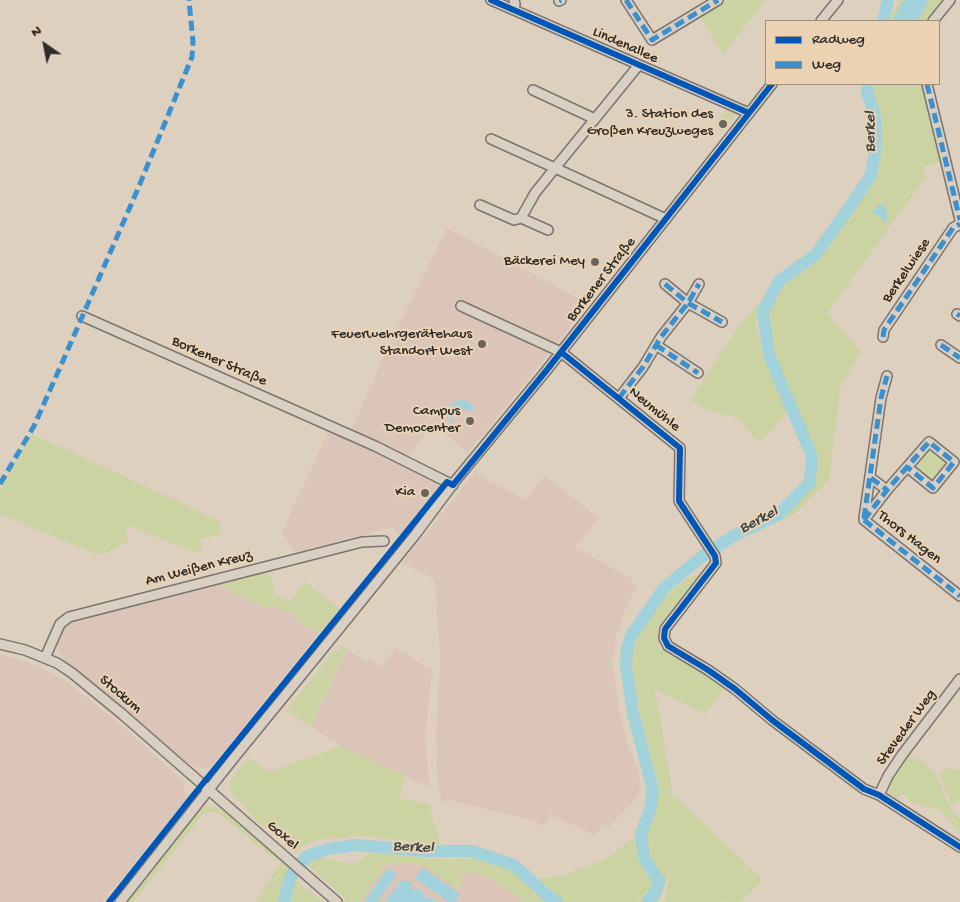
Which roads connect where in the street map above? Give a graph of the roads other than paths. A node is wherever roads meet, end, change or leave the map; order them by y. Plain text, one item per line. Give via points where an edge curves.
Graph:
1 (491, 0) edge
2 (514, 0) edge
3 (626, 0) edge
4 (718, 0) edge
5 (838, 0) edge
6 (950, 0) edge
7 (514, 10) junction
8 (822, 20) edge
9 (934, 20) edge
10 (638, 66) junction
11 (771, 85) edge
12 (927, 85) edge
13 (533, 90) dead end
14 (749, 113) junction
15 (595, 119) junction
16 (491, 140) dead end
17 (555, 168) junction
18 (480, 205) dead end
19 (521, 218) junction
20 (666, 219) junction
21 (960, 222) edge
22 (548, 230) dead end
23 (665, 284) dead end
24 (699, 284) dead end
25 (688, 303) junction
26 (461, 306) dead end
27 (82, 316) dead end
28 (722, 322) dead end
29 (883, 337) dead end
30 (941, 345) dead end
31 (656, 346) junction
32 (561, 352) junction
33 (960, 358) edge
34 (698, 372) dead end
35 (887, 376) dead end
36 (619, 398) junction
37 (907, 467) junction
38 (871, 478) junction
39 (453, 485) junction
40 (887, 490) junction
41 (864, 520) junction
42 (384, 541) dead end
43 (960, 596) edge
44 (0, 644) edge
45 (45, 658) junction
46 (960, 679) edge
47 (208, 791) junction
48 (878, 795) junction
49 (960, 847) edge
50 (120, 902) edge
51 (337, 902) edge

1 - 7 street, Lindenallee
2 - 7 street
3 - 4 street via 652,40
5 - 8 street
6 - 9 street
7 - 10 street, Lindenallee
10 - 14 street, Lindenallee
10 - 15 street, Lindenallee
11 - 14 street, Borkener Straße
12 - 21 street, Berkelwiese
13 - 15 street
14 - 20 street, Borkener Straße
15 - 17 street, Lindenallee
16 - 17 street
17 - 19 street, Lindenallee
17 - 20 street
18 - 19 street via 514,220
19 - 22 street
20 - 32 street, Borkener Straße
21 - 29 street, Berkelwiese via 884,330
23 - 25 street
24 - 25 street
25 - 28 street
25 - 31 street
26 - 32 street
27 - 39 street, Borkener Straße via 374,446
30 - 33 street
31 - 34 street
31 - 36 street
32 - 36 street, Neumühle
32 - 39 street, Borkener Straße
35 - 38 street, Thors Hagen via 881,398
36 - 48 street, Neumühle via 680,448 679,501 716,559 665,630 665,643 735,689 864,789
37 - 37 street, Thors Hagen via 929,442 954,462 933,488
37 - 40 street, Thors Hagen
38 - 40 street, Thors Hagen
38 - 41 street, Thors Hagen
39 - 47 street, Borkener Straße
40 - 41 street, Thors Hagen
41 - 43 street, Thors Hagen
42 - 45 street, Am Weißen Kreuz via 362,542 69,617 60,624
44 - 45 street, Stockum
45 - 47 street, Stockum via 57,663 122,714
46 - 48 street, Steveder Weg via 902,755
47 - 50 street, Borkener Straße
47 - 51 street, Goxel
48 - 49 street

